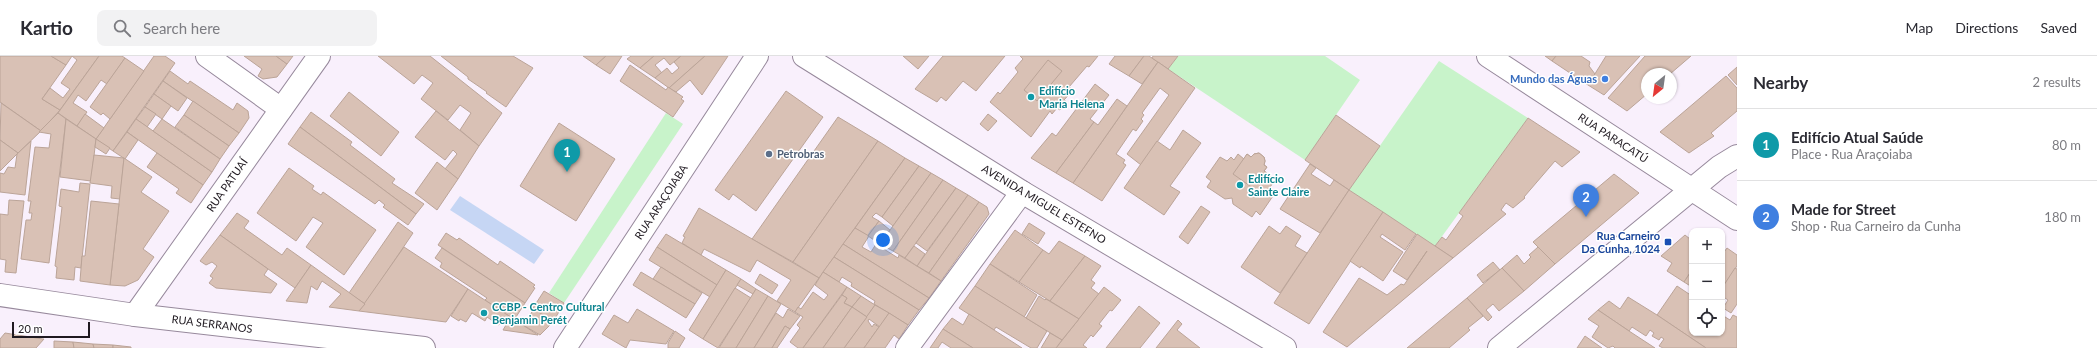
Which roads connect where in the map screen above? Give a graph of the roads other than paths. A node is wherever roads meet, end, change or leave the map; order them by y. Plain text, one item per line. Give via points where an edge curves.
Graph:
1 (207, 56) edge
2 (319, 56) edge
3 (757, 56) edge
4 (804, 56) edge
5 (1488, 56) edge
6 (280, 109) junction
7 (1737, 156) edge
8 (1692, 190) junction
9 (1022, 192) junction
10 (1737, 219) edge
11 (0, 295) edge
12 (135, 315) junction
13 (424, 348) edge
14 (565, 348) edge
15 (907, 348) edge
16 (1285, 348) edge
17 (1499, 348) edge

1 - 6 street
2 - 6 street, RUA PATUAÍ
3 - 14 street, RUA ARAÇOIABA
4 - 9 street, AVENIDA MIGUEL ESTEFNO
5 - 8 street, RUA PARACATÚ
6 - 12 street, RUA PATUAÍ
7 - 8 street via 1719,167
8 - 10 street, RUA PARACATÚ
8 - 17 street
9 - 15 street
9 - 16 street, AVENIDA MIGUEL ESTEFNO
11 - 12 street, RUA SERRANOS
12 - 13 street, RUA SERRANOS

